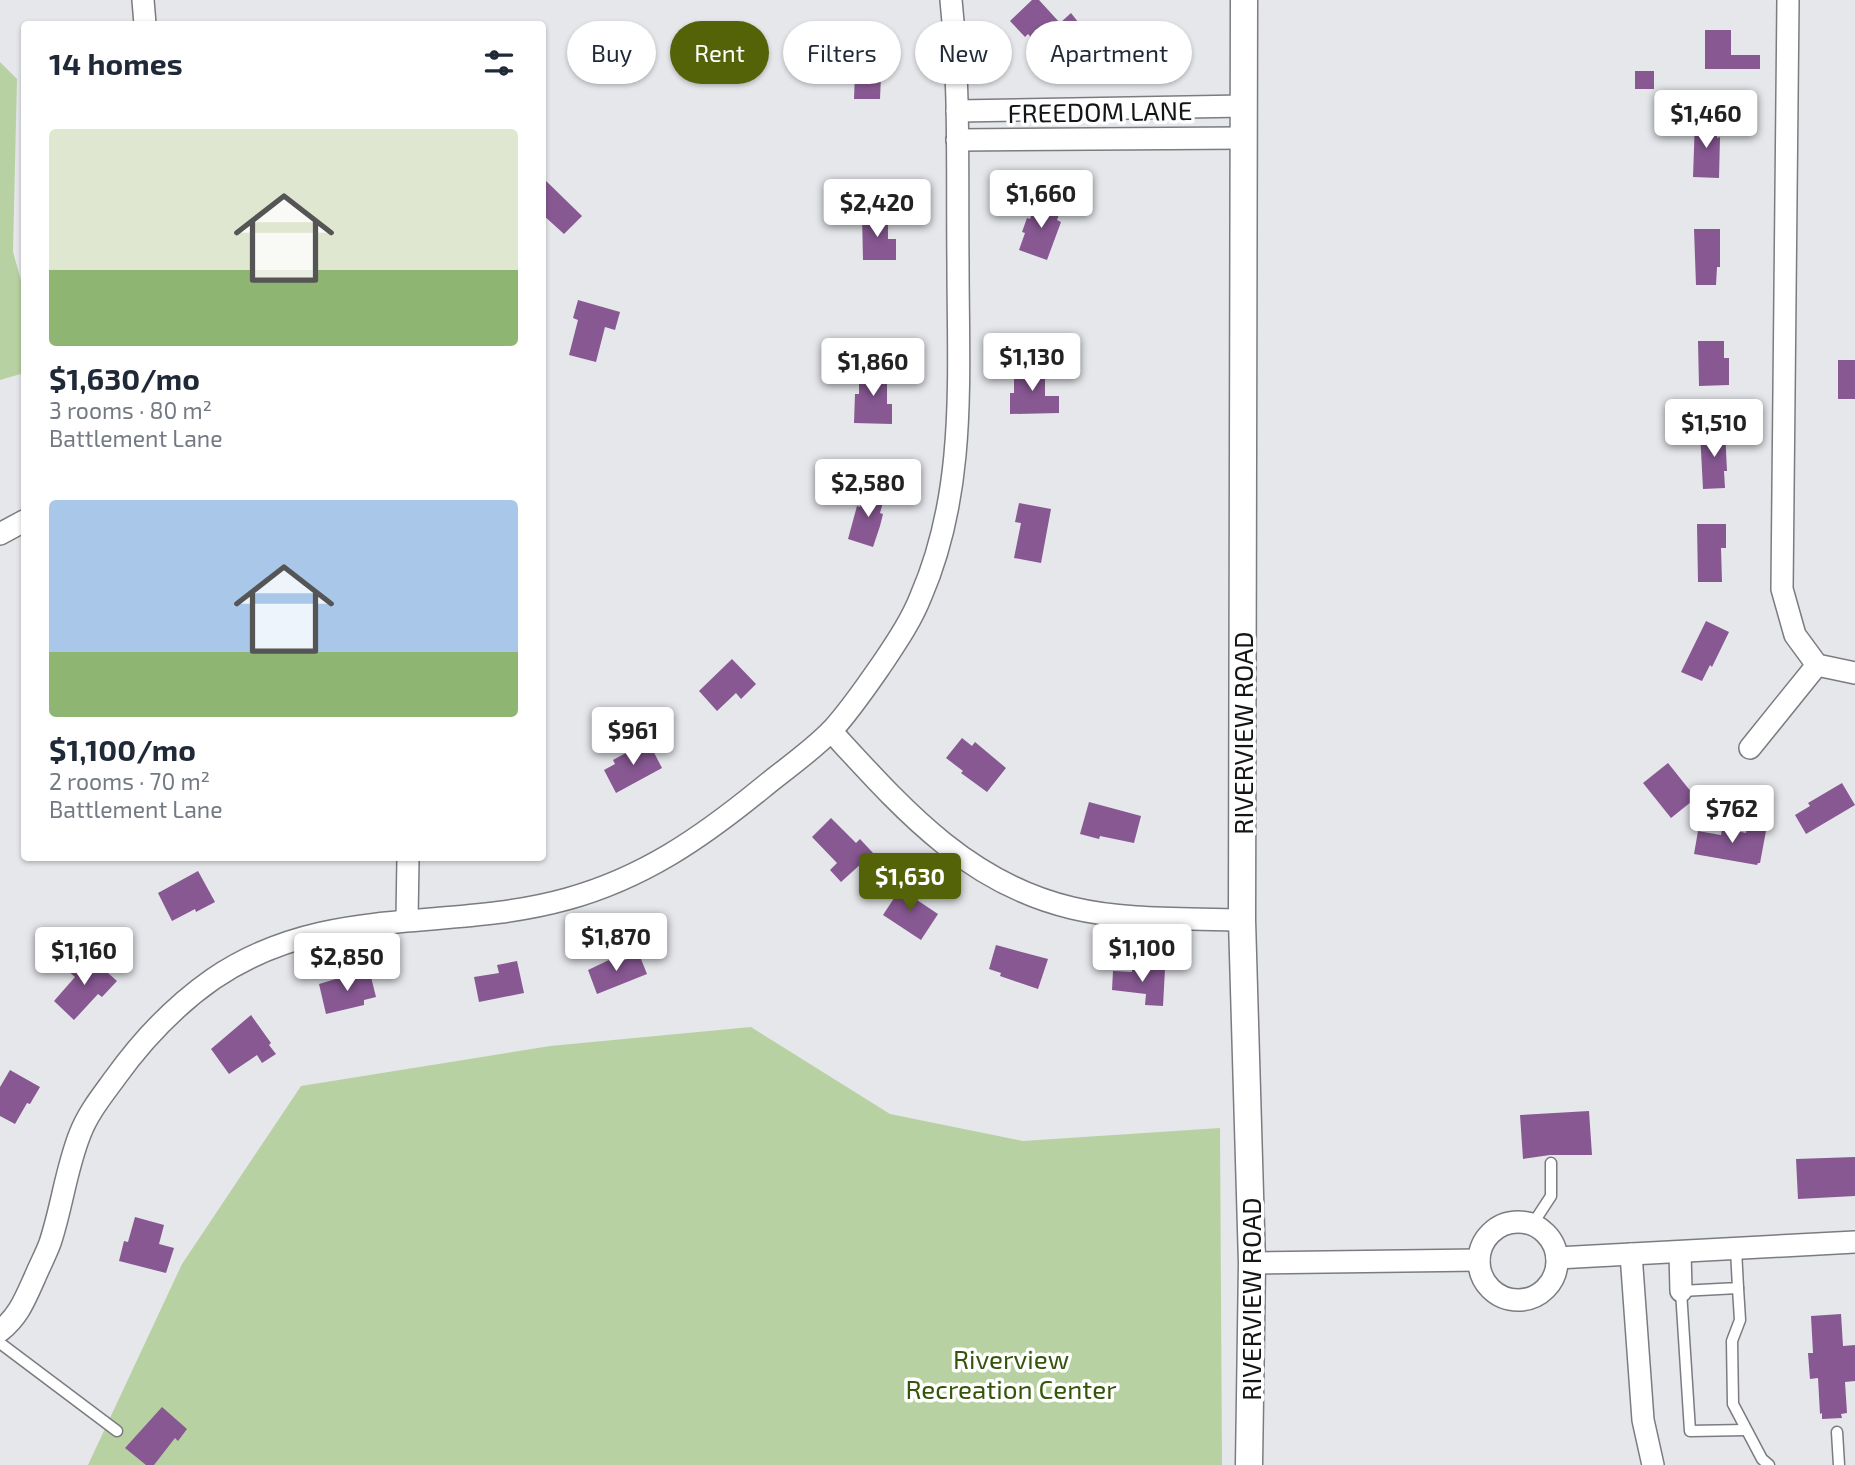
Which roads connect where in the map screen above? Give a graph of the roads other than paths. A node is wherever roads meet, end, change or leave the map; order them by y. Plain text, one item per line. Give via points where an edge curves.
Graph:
1 (143, 0) edge
2 (951, 0) edge
3 (1244, 0) edge
4 (1788, 0) edge
5 (145, 21) edge
6 (1244, 106) junction
7 (957, 111) junction
8 (1244, 138) junction
9 (957, 140) junction
10 (21, 523) edge
11 (0, 534) edge
12 (1817, 665) junction
13 (1855, 673) edge
14 (831, 731) junction
15 (1750, 748) dead end
16 (408, 861) edge
17 (407, 920) junction
18 (1242, 920) junction
19 (1551, 1163) dead end
20 (1532, 1225) junction
21 (1855, 1242) edge
22 (1736, 1249) junction
23 (1680, 1252) junction
24 (1631, 1254) junction
25 (1557, 1258) junction
26 (1479, 1259) junction
27 (1252, 1263) junction
28 (1738, 1288) junction
29 (1682, 1291) junction
30 (0, 1331) edge
31 (0, 1343) edge
32 (1746, 1430) junction
33 (117, 1431) dead end
34 (1837, 1432) dead end
35 (1249, 1465) edge
36 (1653, 1465) edge
37 (1769, 1465) edge
38 (1839, 1465) edge

1 - 5 street
2 - 7 street
3 - 6 street, RIVERVIEW ROAD
4 - 12 street via 1782,589 1795,635
6 - 7 street, FREEDOM LANE
6 - 8 street, RIVERVIEW ROAD
7 - 9 street
8 - 9 street, FREEDOM LANE
8 - 18 street, RIVERVIEW ROAD
9 - 14 street via 957,441 950,501 938,552 912,615 873,677
10 - 11 street
12 - 13 street
12 - 15 street
14 - 17 street via 704,834 622,880 523,909
14 - 18 street via 912,817 958,856 1002,883 1037,898 1097,912
16 - 17 street
17 - 30 street via 308,935 276,945 217,976 164,1018 130,1056 81,1131 50,1245 19,1314
18 - 27 street, RIVERVIEW ROAD
19 - 20 lane via 1551,1196
20 - 25 street via 1550,1240
20 - 26 street via 1513,1223 1498,1228 1482,1246
21 - 22 street
22 - 23 street
22 - 28 lane
23 - 24 street
23 - 29 street
24 - 25 street
24 - 36 street via 1643,1420
25 - 26 street via 1552,1280 1526,1300 1500,1296 1491,1289
26 - 27 street
27 - 35 street, RIVERVIEW ROAD
28 - 29 lane
28 - 32 lane via 1740,1320 1732,1341 1733,1404
29 - 32 lane via 1690,1431
31 - 33 lane
32 - 37 lane
34 - 38 lane

